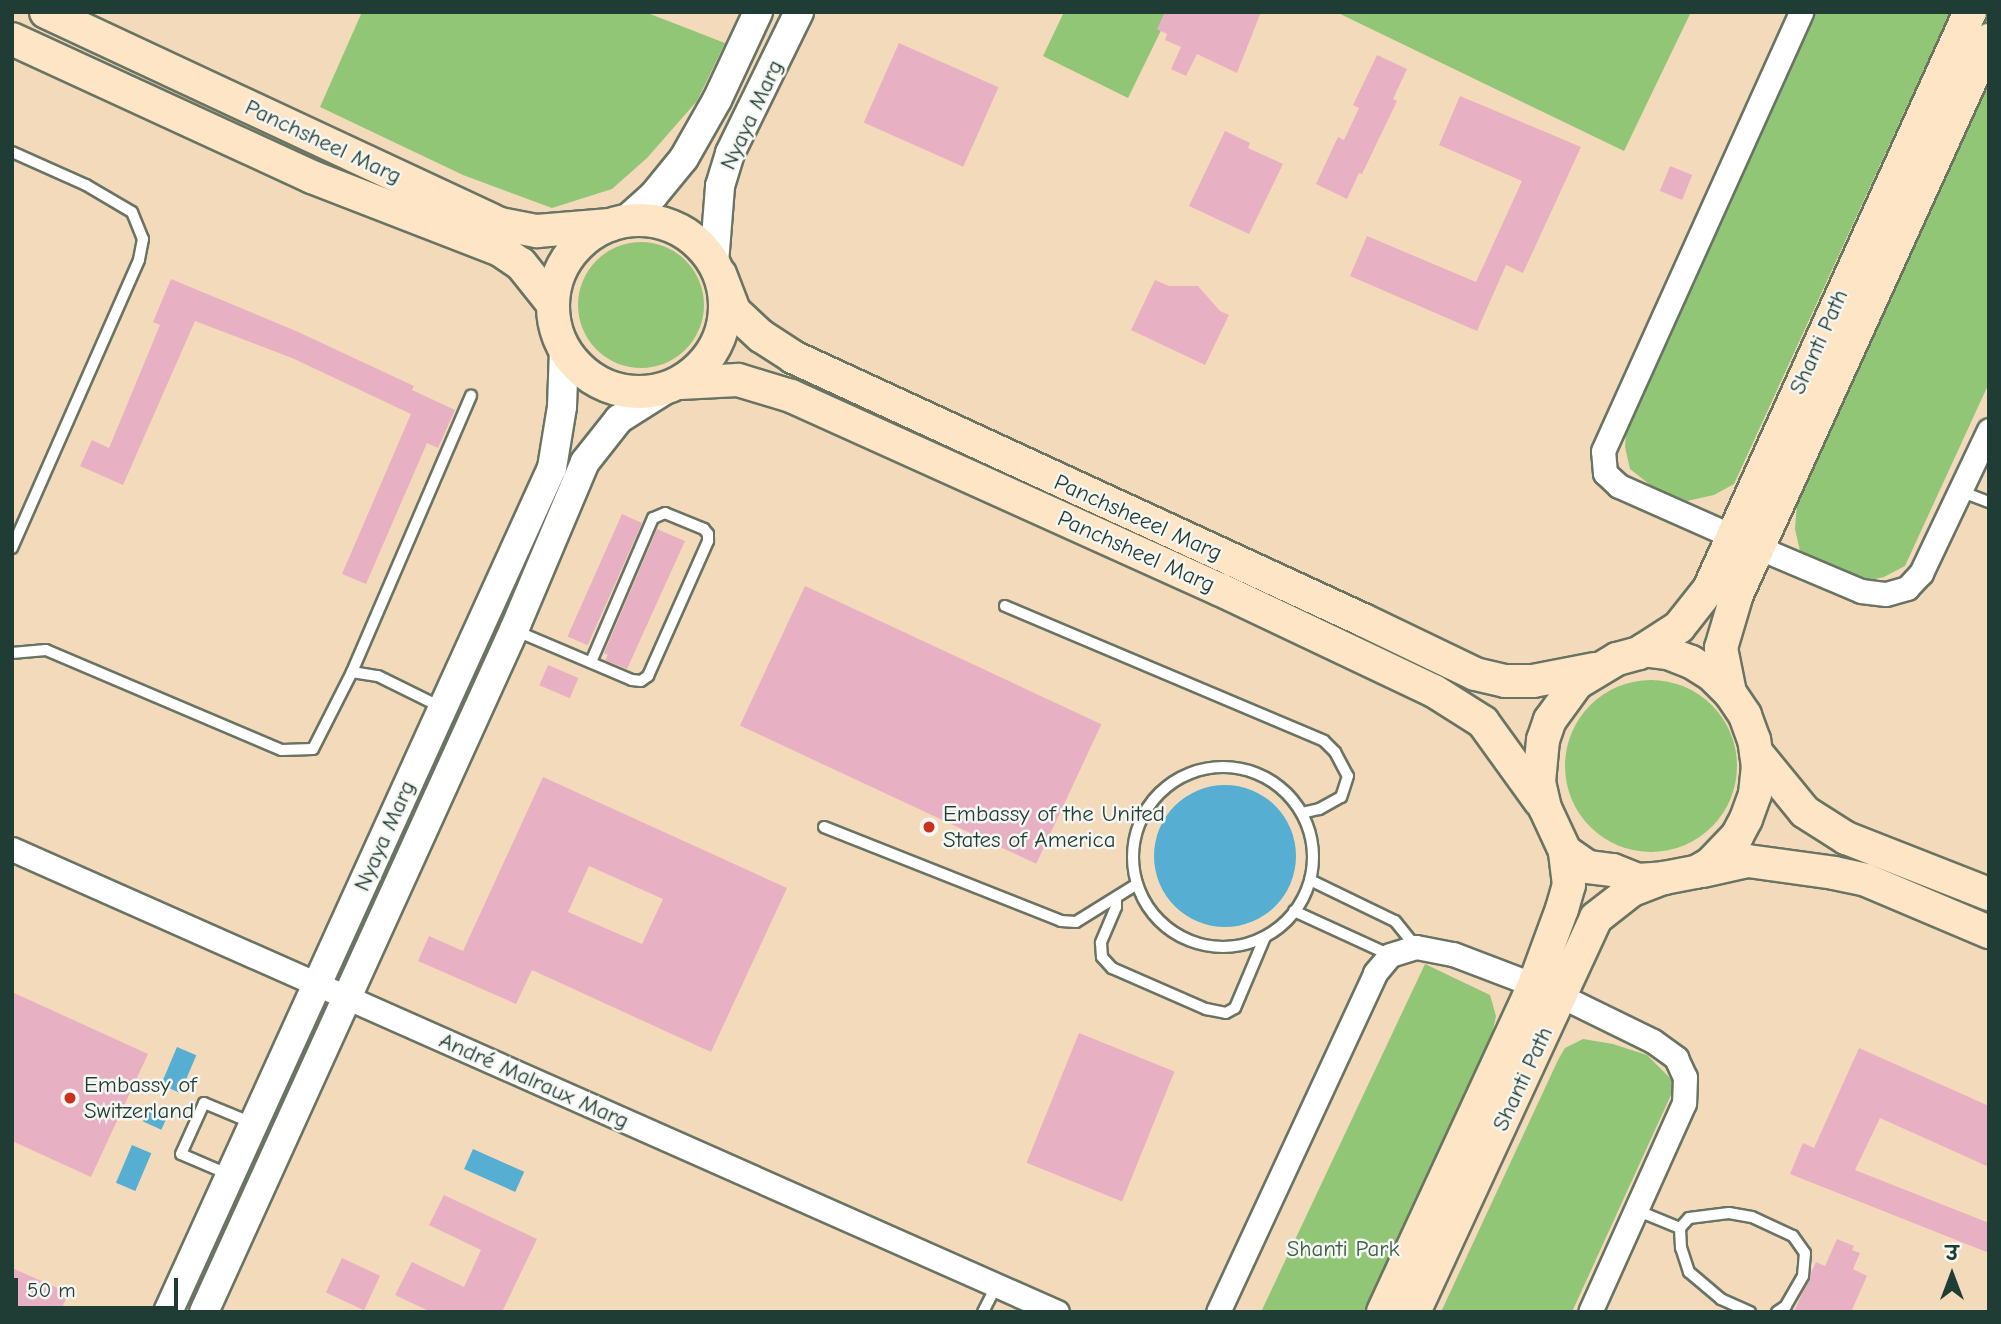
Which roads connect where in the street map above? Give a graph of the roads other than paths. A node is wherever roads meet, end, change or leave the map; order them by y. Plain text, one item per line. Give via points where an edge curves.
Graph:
1 (46, 12) edge
2 (758, 12) edge
3 (799, 12) edge
4 (1801, 12) edge
5 (1969, 12) edge
6 (12, 39) edge
7 (1989, 40) edge
8 (12, 152) edge
9 (618, 223) junction
10 (717, 269) junction
11 (552, 303) junction
12 (564, 349) junction
13 (674, 386) junction
14 (471, 396) dead end
15 (1989, 429) edge
16 (1960, 491) junction
17 (1989, 502) edge
18 (1745, 542) junction
19 (12, 548) edge
20 (1005, 606) dead end
21 (514, 630) junction
22 (1643, 650) junction
23 (12, 653) edge
24 (592, 662) junction
25 (1596, 669) junction
26 (352, 672) junction
27 (1730, 693) junction
28 (443, 708) junction
29 (1756, 752) junction
30 (1545, 808) junction
31 (1302, 813) junction
32 (824, 827) dead end
33 (12, 849) edge
34 (1565, 851) junction
35 (1696, 872) junction
36 (1664, 878) junction
37 (1310, 880) junction
38 (1137, 884) junction
39 (1989, 894) edge
40 (1116, 898) junction
41 (1294, 911) junction
42 (1989, 932) edge
43 (1265, 937) junction
44 (1416, 947) junction
45 (1390, 955) junction
46 (317, 985) junction
47 (1547, 990) junction
48 (347, 998) junction
49 (254, 1124) junction
50 (230, 1175) junction
51 (1636, 1210) junction
52 (1680, 1228) junction
53 (997, 1285) junction
54 (168, 1312) edge
55 (204, 1312) edge
56 (983, 1312) edge
57 (1057, 1312) edge
58 (1218, 1312) edge
59 (1383, 1312) edge
60 (1414, 1312) edge
61 (1590, 1312) edge
62 (1750, 1312) edge
63 (1777, 1312) edge

1 - 9 main road, Panchsheel Marg via 500,224 537,231
2 - 9 street, Nyaya Marg via 684,158 653,196
3 - 10 street, Nyaya Marg via 730,153 720,186
4 - 18 street via 1603,451 1605,473 1619,486
5 - 18 main road, Shanti Path
6 - 11 main road, Panchsheel Marg via 312,177 500,250 521,264
7 - 18 main road, Shanti Path
8 - 19 lane via 86,185 132,212 143,239 139,260
9 - 10 main road via 651,220 677,228 698,243
9 - 11 main road via 581,242 560,270
10 - 13 main road via 726,299 725,324 716,348 701,368
10 - 25 main road, Panchsheeel Marg via 734,311 793,357 1475,674 1533,681
11 - 12 main road
12 - 13 main road via 583,372 608,388 638,393
12 - 28 street, Nyaya Marg via 562,407 552,468
13 - 21 street, Nyaya Marg via 619,419 585,462
13 - 30 main road, Panchsheel Marg via 738,380 791,396 1434,691 1483,722
14 - 26 lane
15 - 16 street via 1977,465
16 - 17 lane
16 - 18 street via 1921,573 1907,588 1886,594 1860,591
18 - 22 main road, Shanti Path via 1679,627
18 - 27 main road, Shanti Path via 1721,648
20 - 31 lane via 1324,741 1348,776 1341,797
21 - 24 lane
21 - 48 street, Nyaya Marg
22 - 25 main road
22 - 27 main road via 1691,662
23 - 26 lane via 46,650 282,750 313,749
24 - 24 lane via 632,680 648,676 708,541 704,529 665,513 653,518
25 - 30 main road via 1562,700 1543,740 1539,782
26 - 28 lane via 378,676
27 - 29 main road via 1745,715
28 - 46 street, Nyaya Marg
29 - 35 main road via 1755,794 1746,819 1725,851
29 - 39 main road via 1805,812 1846,838
30 - 34 main road
31 - 37 lane via 1312,839
31 - 38 lane via 1284,790 1260,774 1230,767 1199,770 1171,783 1149,804 1135,832 1132,863
32 - 40 lane via 1060,921 1076,922
33 - 46 street, André Malraux Marg
34 - 36 main road via 1588,867 1638,880
34 - 47 main road, Shanti Path via 1569,885
35 - 36 main road
35 - 42 main road via 1748,861 1834,873 1866,880
36 - 47 main road, Shanti Path via 1632,890 1596,918
37 - 41 lane
37 - 44 lane via 1395,921
38 - 40 lane
38 - 43 lane via 1157,919 1181,937 1238,946
40 - 43 lane via 1101,943 1102,957 1112,968 1206,1009 1226,1013 1235,1008
41 - 43 lane
41 - 45 lane
44 - 45 street
44 - 47 street via 1453,954
45 - 58 street via 1375,973
46 - 48 street, André Malraux Marg
46 - 49 street, Nyaya Marg
47 - 51 street via 1653,1041 1676,1058 1685,1077 1684,1104
47 - 59 main road, Shanti Path
47 - 60 main road, Shanti Path
48 - 53 street, André Malraux Marg
48 - 55 street, Nyaya Marg
49 - 50 street, Nyaya Marg
49 - 50 lane via 204,1103 181,1154
50 - 54 street, Nyaya Marg
51 - 52 lane
51 - 61 street
52 - 62 lane via 1689,1272 1721,1299
52 - 63 lane via 1689,1218 1729,1213 1752,1217 1793,1236 1805,1253 1803,1276 1786,1306
53 - 56 lane
53 - 57 street, André Malraux Marg

